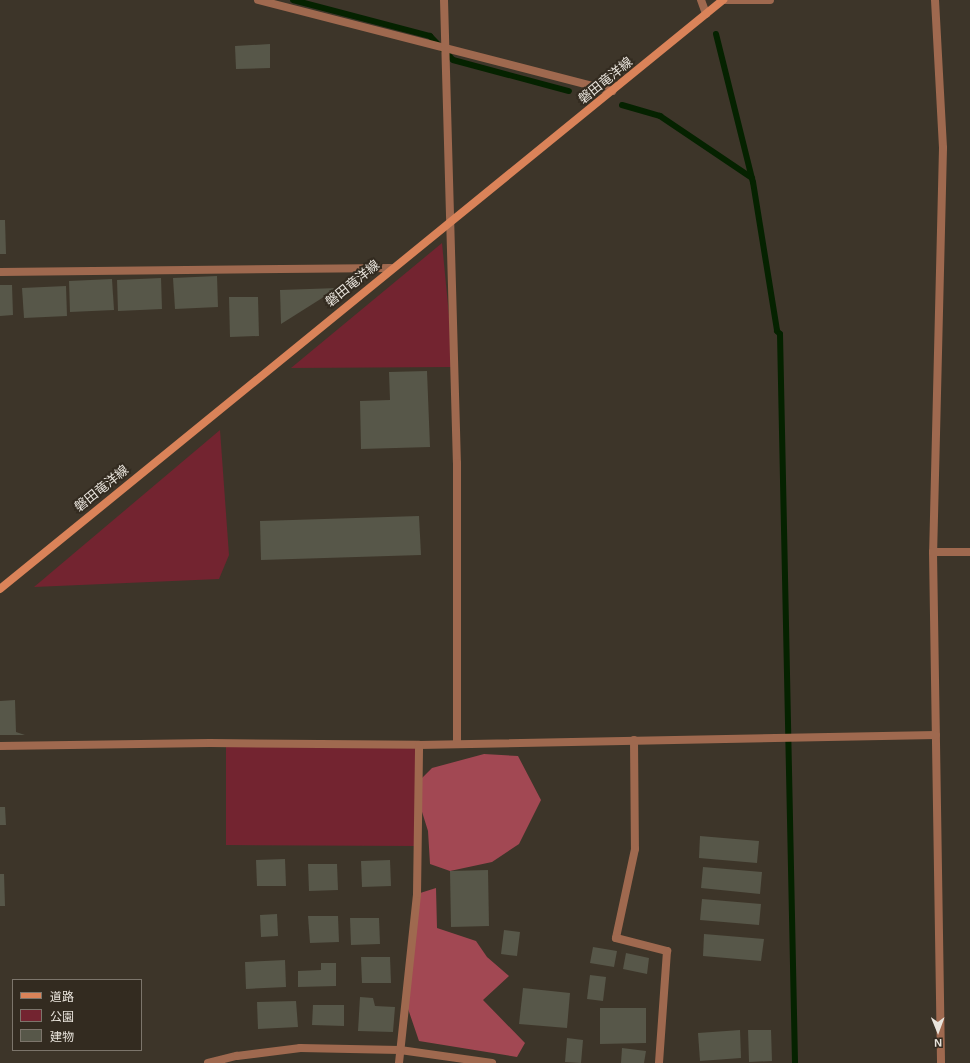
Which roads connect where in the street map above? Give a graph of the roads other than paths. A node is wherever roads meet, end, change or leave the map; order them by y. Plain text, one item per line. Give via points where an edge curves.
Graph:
1 (258, 0) edge
2 (444, 0) edge
3 (701, 0) edge
4 (723, 0) edge
5 (770, 0) edge
6 (935, 0) edge
7 (706, 14) junction
8 (445, 49) junction
9 (613, 91) junction
10 (449, 223) junction
11 (391, 268) junction
12 (0, 272) edge
13 (932, 552) junction
14 (970, 552) edge
15 (0, 589) edge
16 (936, 735) junction
17 (634, 740) junction
18 (457, 743) junction
19 (419, 745) junction
20 (0, 746) edge
21 (400, 1050) junction
22 (226, 1061) edge
23 (208, 1063) edge
24 (399, 1063) edge
25 (492, 1063) edge
26 (659, 1063) edge
27 (941, 1063) edge

1 - 8 street
2 - 8 street
3 - 7 street
4 - 5 street
4 - 7 main road, 磐田竜洋線
6 - 13 street via 943,148
7 - 9 main road, 磐田竜洋線
8 - 9 street
8 - 10 street
9 - 10 main road, 磐田竜洋線
10 - 11 main road, 磐田竜洋線
10 - 18 street via 457,464
11 - 12 street
11 - 15 main road, 磐田竜洋線
13 - 14 street
13 - 16 street
16 - 17 street
16 - 27 street
17 - 18 street
17 - 26 street via 635,849 616,938 667,951
18 - 19 street
19 - 20 street via 210,742
19 - 21 street via 417,894
21 - 22 street via 300,1048
21 - 24 street
21 - 25 street
22 - 23 street

